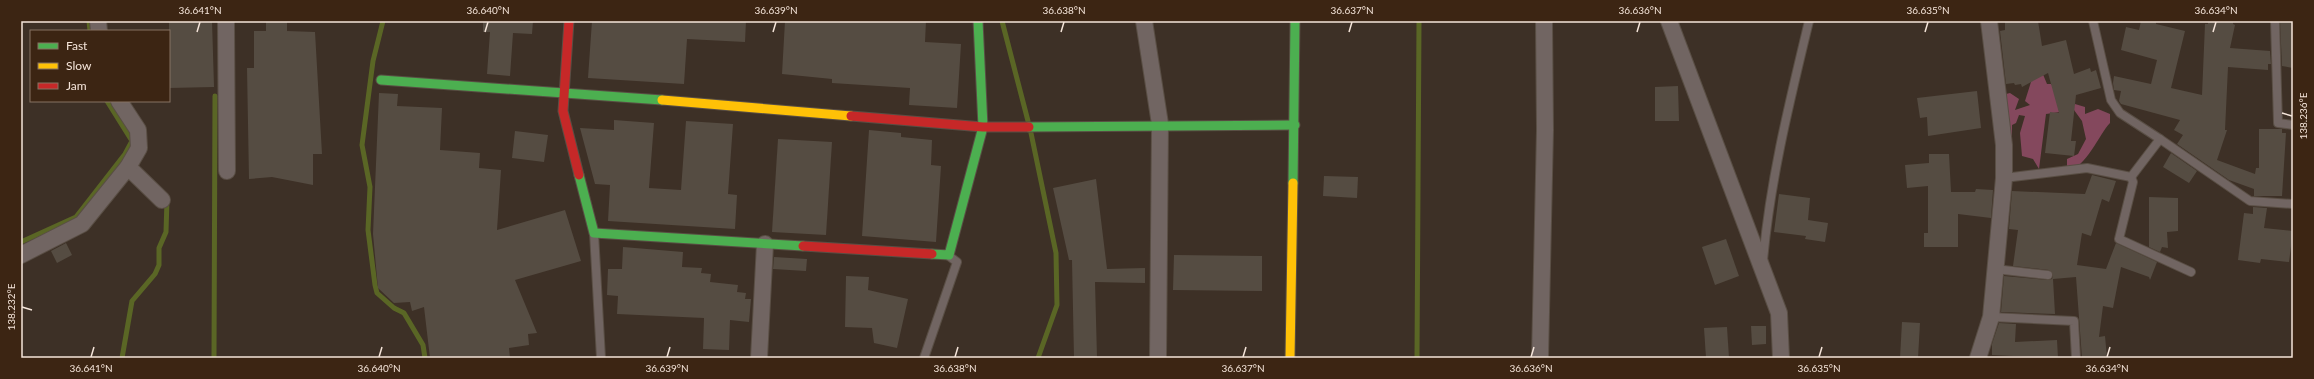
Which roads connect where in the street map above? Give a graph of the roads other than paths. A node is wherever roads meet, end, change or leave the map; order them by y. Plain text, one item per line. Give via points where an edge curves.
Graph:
1 (226, 21) edge
2 (569, 21) edge
3 (978, 21) edge
4 (1144, 21) edge
5 (1295, 21) edge
6 (1544, 21) edge
7 (1669, 21) edge
8 (1810, 21) edge
9 (1989, 21) edge
10 (2094, 21) edge
11 (2275, 21) edge
12 (381, 80) dead end
13 (564, 92) junction
14 (120, 102) edge
15 (1160, 124) junction
16 (1295, 125) junction
17 (2293, 125) edge
18 (983, 127) junction
19 (2160, 139) junction
20 (128, 167) junction
21 (227, 171) dead end
22 (2131, 177) junction
23 (2004, 178) junction
24 (162, 200) dead end
25 (2293, 204) edge
26 (594, 233) junction
27 (765, 244) junction
28 (21, 255) edge
29 (949, 255) junction
30 (1762, 269) junction
31 (1995, 269) junction
32 (2191, 272) dead end
33 (2048, 275) dead end
34 (1991, 317) junction
35 (601, 358) edge
36 (759, 358) edge
37 (924, 358) edge
38 (1158, 358) edge
39 (1290, 358) edge
40 (1540, 358) edge
41 (1781, 358) edge
42 (1978, 358) edge
43 (2076, 358) edge

1 - 21 street
2 - 13 street
3 - 18 street
4 - 15 street
5 - 16 street
6 - 40 street via 1545,130
7 - 30 street
8 - 30 lane via 1797,69 1767,217
9 - 23 street via 2004,145
10 - 19 lane via 2111,100 2120,113
11 - 17 lane via 2278,123
12 - 13 street
13 - 18 street
13 - 26 street via 563,111
14 - 20 street via 138,130 139,148
15 - 16 street
15 - 18 street
15 - 38 street
16 - 39 street
18 - 29 street
19 - 22 lane
19 - 25 lane via 2250,201
20 - 24 street
20 - 28 street via 82,224
22 - 23 lane via 2087,168
22 - 32 lane via 2133,182 2119,239
23 - 31 street
26 - 27 street
26 - 35 lane
27 - 29 street
27 - 36 street
29 - 37 lane via 957,262
30 - 41 street via 1779,313
31 - 33 lane
31 - 34 street
34 - 42 street
34 - 43 lane via 2074,321

